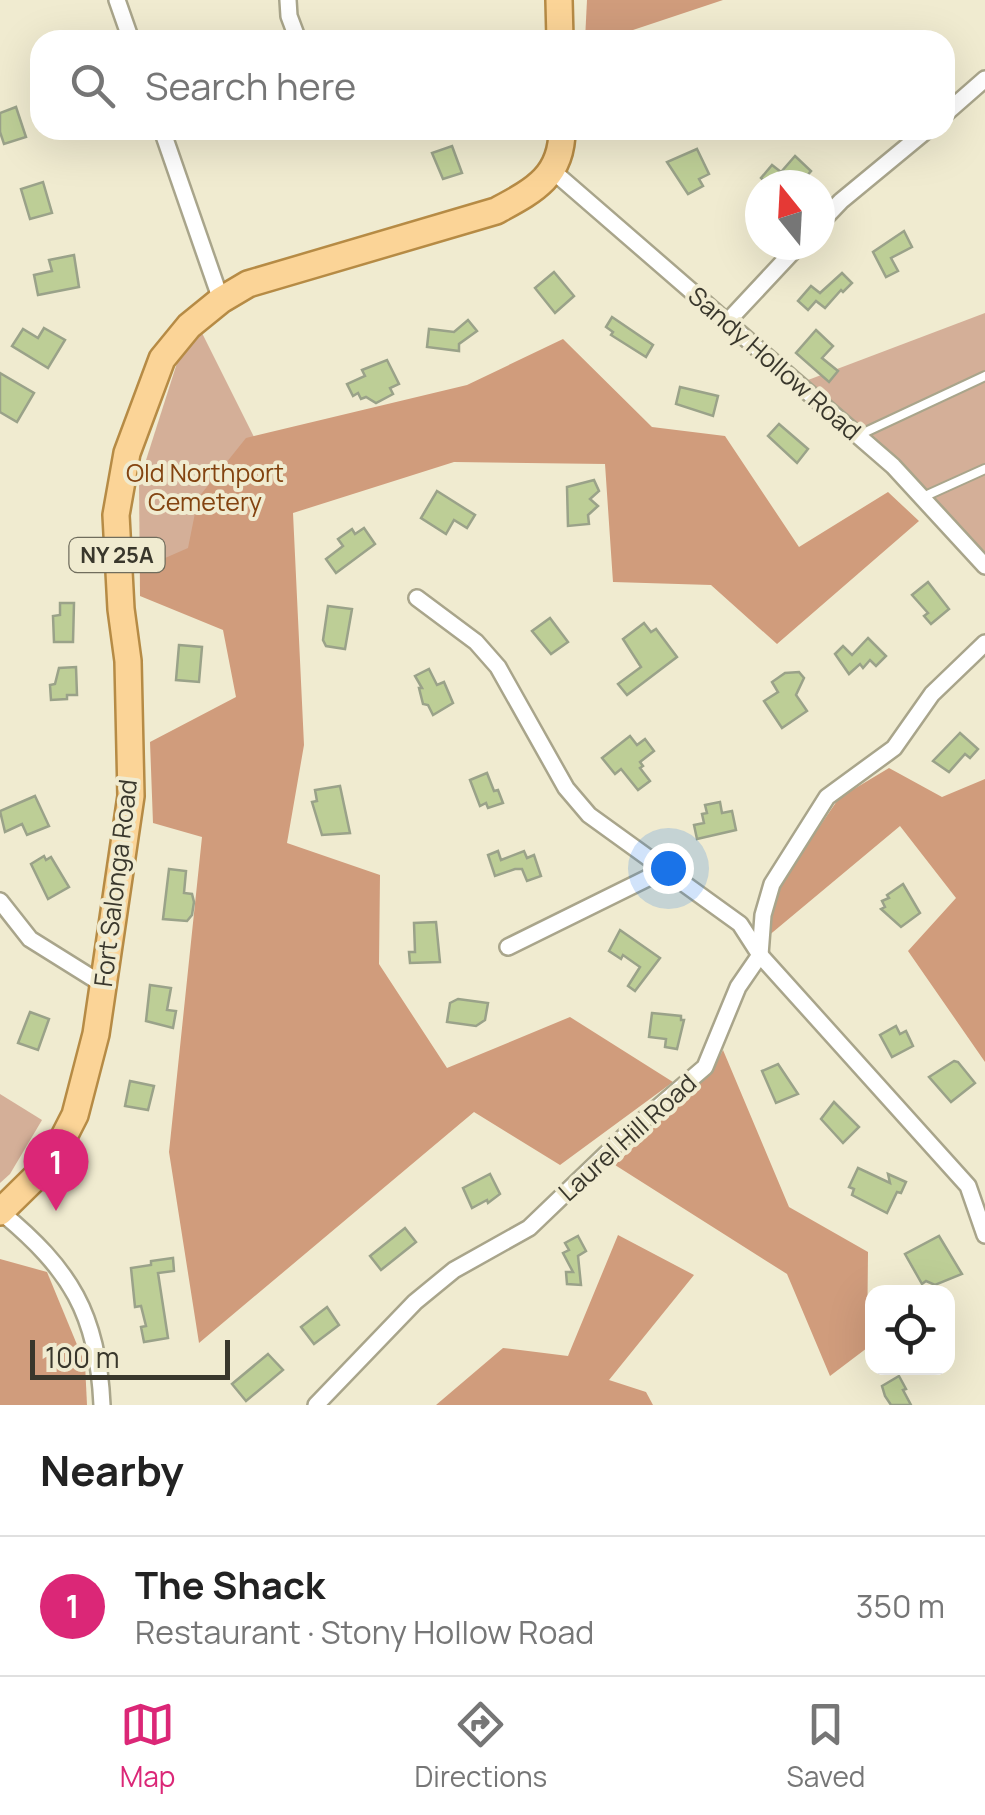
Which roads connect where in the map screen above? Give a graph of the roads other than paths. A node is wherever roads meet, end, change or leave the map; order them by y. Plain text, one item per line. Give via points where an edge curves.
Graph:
1 (117, 0) edge
2 (288, 0) edge
3 (559, 0) edge
4 (127, 30) edge
5 (294, 30) edge
6 (560, 30) edge
7 (985, 79) edge
8 (955, 105) edge
9 (165, 140) edge
10 (560, 140) edge
11 (914, 140) edge
12 (554, 172) junction
13 (835, 207) edge
14 (785, 260) edge
15 (221, 300) junction
16 (727, 322) junction
17 (985, 376) edge
18 (859, 436) junction
19 (985, 469) edge
20 (923, 497) junction
21 (985, 566) edge
22 (418, 598) dead end
23 (985, 644) edge
24 (666, 869) junction
25 (0, 901) edge
26 (508, 947) dead end
27 (760, 955) junction
28 (102, 984) junction
29 (0, 1212) edge
30 (985, 1235) edge
31 (102, 1405) edge
32 (316, 1405) edge

1 - 4 street
2 - 5 street
3 - 6 main road
7 - 8 street
9 - 15 street
10 - 12 main road
11 - 13 street
12 - 15 main road, Fort Salonga Road / NY 25A via 496,211 277,273
12 - 16 street, Sandy Hollow Road
14 - 16 street
15 - 28 main road, Fort Salonga Road / NY 25A via 162,359 126,453 116,515 131,796
16 - 18 street, Sandy Hollow Road
17 - 18 lane
18 - 20 street, Sandy Hollow Road
19 - 20 lane
20 - 21 street, Sandy Hollow Road
22 - 24 street via 498,667 566,788 589,815
23 - 27 street via 932,694 894,748 827,797 772,884
24 - 26 street
24 - 27 street via 740,924
25 - 28 street via 30,939
27 - 30 street via 968,1186
27 - 32 street, Laurel Hill Road via 738,987 705,1067 529,1228 454,1270 415,1302
28 - 29 main road, Fort Salonga Road / NY 25A via 75,1115 51,1162
29 - 31 street via 69,1280 92,1329

